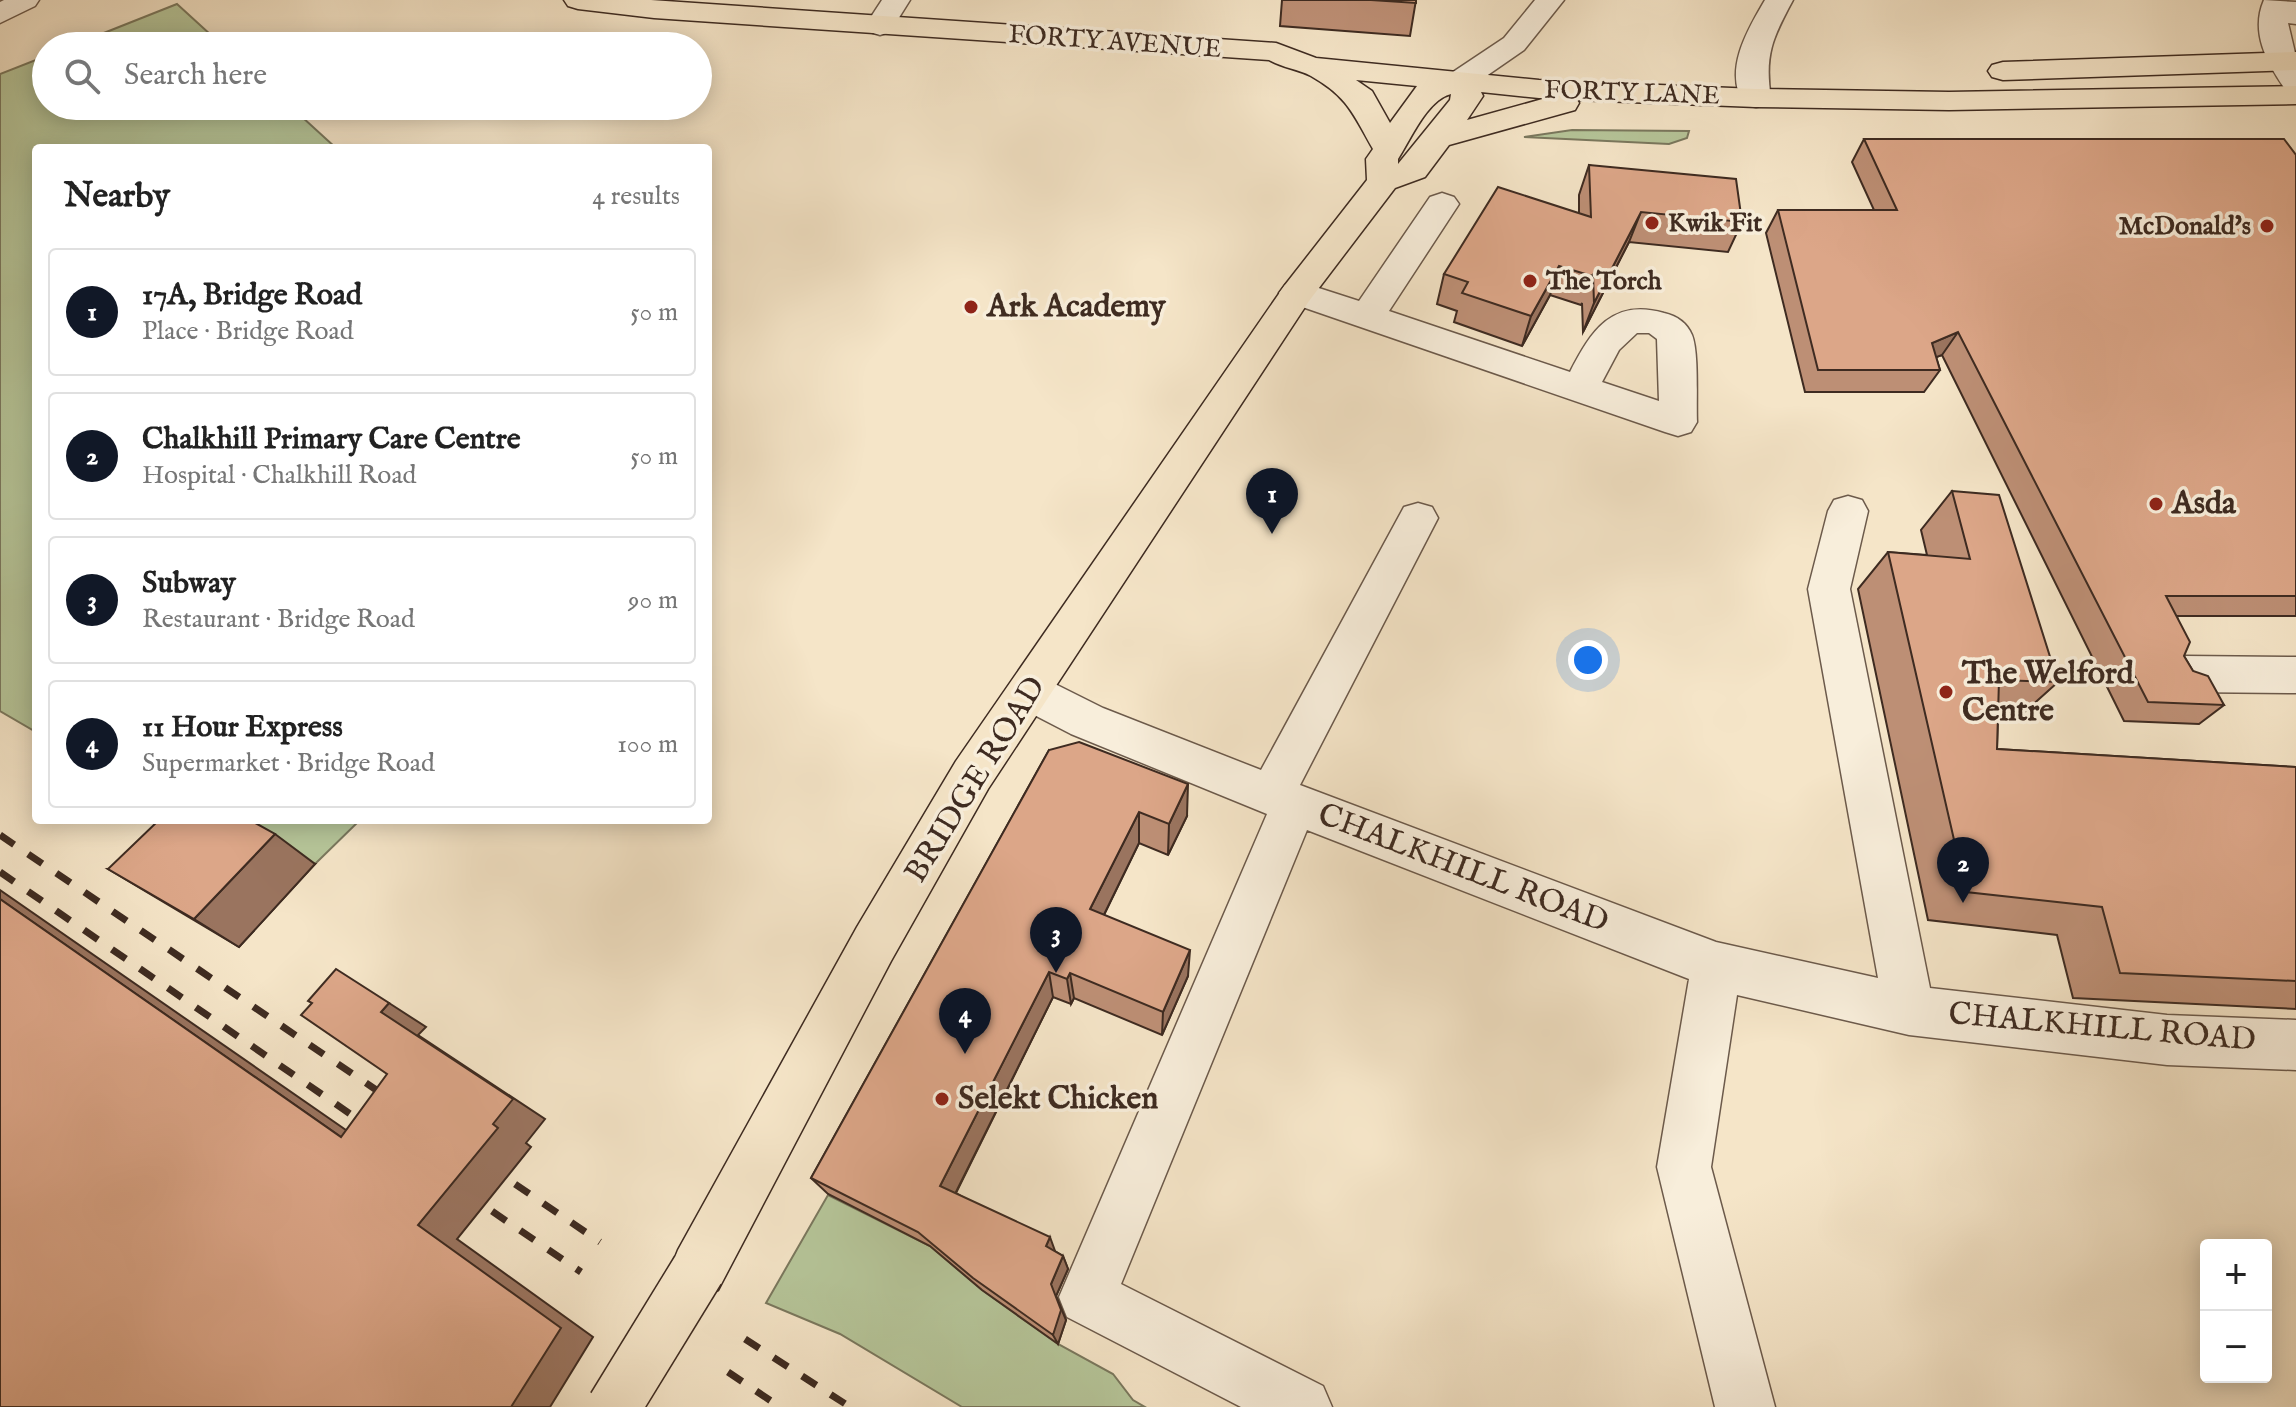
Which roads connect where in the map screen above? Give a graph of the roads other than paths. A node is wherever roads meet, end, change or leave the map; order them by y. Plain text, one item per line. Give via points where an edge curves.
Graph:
1 (25, 0) edge
2 (578, 0) edge
3 (896, 0) edge
4 (1550, 0) edge
5 (1779, 0) edge
6 (2283, 6) edge
7 (0, 14) edge
8 (880, 26) junction
9 (1276, 52) junction
10 (1489, 62) junction
11 (1316, 67) junction
12 (2291, 69) edge
13 (1458, 82) junction
14 (1754, 86) junction
15 (1622, 92) junction
16 (2296, 95) edge
17 (1439, 138) junction
18 (1386, 165) junction
19 (1442, 204) dead end
20 (1297, 293) junction
21 (1368, 316) junction
22 (1580, 389) dead end
23 (1848, 511) dead end
24 (1418, 518) dead end
25 (2185, 674) edge
26 (2296, 675) edge
27 (1030, 692) junction
28 (1283, 799) junction
29 (1716, 966) junction
30 (1909, 1010) junction
31 (2296, 1045) edge
32 (614, 1407) edge
33 (1302, 1407) edge
34 (1745, 1407) edge

1 - 7 street
2 - 8 main road, FORTY AVENUE
3 - 8 street
4 - 10 street via 1514,44
5 - 14 street via 1753,47
6 - 12 street via 2272,13
8 - 9 main road, FORTY AVENUE
9 - 10 main road via 1305,47
9 - 11 main road, FORTY AVENUE
10 - 13 street
10 - 14 main road
11 - 13 main road, FORTY AVENUE
11 - 18 main road via 1361,98
12 - 14 main road via 1991,72
13 - 15 main road, FORTY LANE
13 - 17 main road, BRIDGE ROAD via 1468,96
13 - 18 main road, BRIDGE ROAD via 1430,90
14 - 15 main road, FORTY LANE
14 - 16 main road, FORTY LANE via 1806,99
15 - 17 main road via 1547,106
17 - 18 main road, BRIDGE ROAD via 1414,170
18 - 20 main road, BRIDGE ROAD
19 - 21 street
20 - 21 street
20 - 27 main road, BRIDGE ROAD
21 - 22 street
23 - 30 street, CHALKHILL ROAD via 1829,589
24 - 28 street
25 - 26 street
27 - 28 street, CHALKHILL ROAD via 1087,721
27 - 32 main road, BRIDGE ROAD, bridge via 972,775 698,1270
28 - 29 street, CHALKHILL ROAD
28 - 33 street via 1087,1297
29 - 30 street, CHALKHILL ROAD
29 - 34 street via 1684,1167
30 - 31 street, CHALKHILL ROAD via 2167,1040

